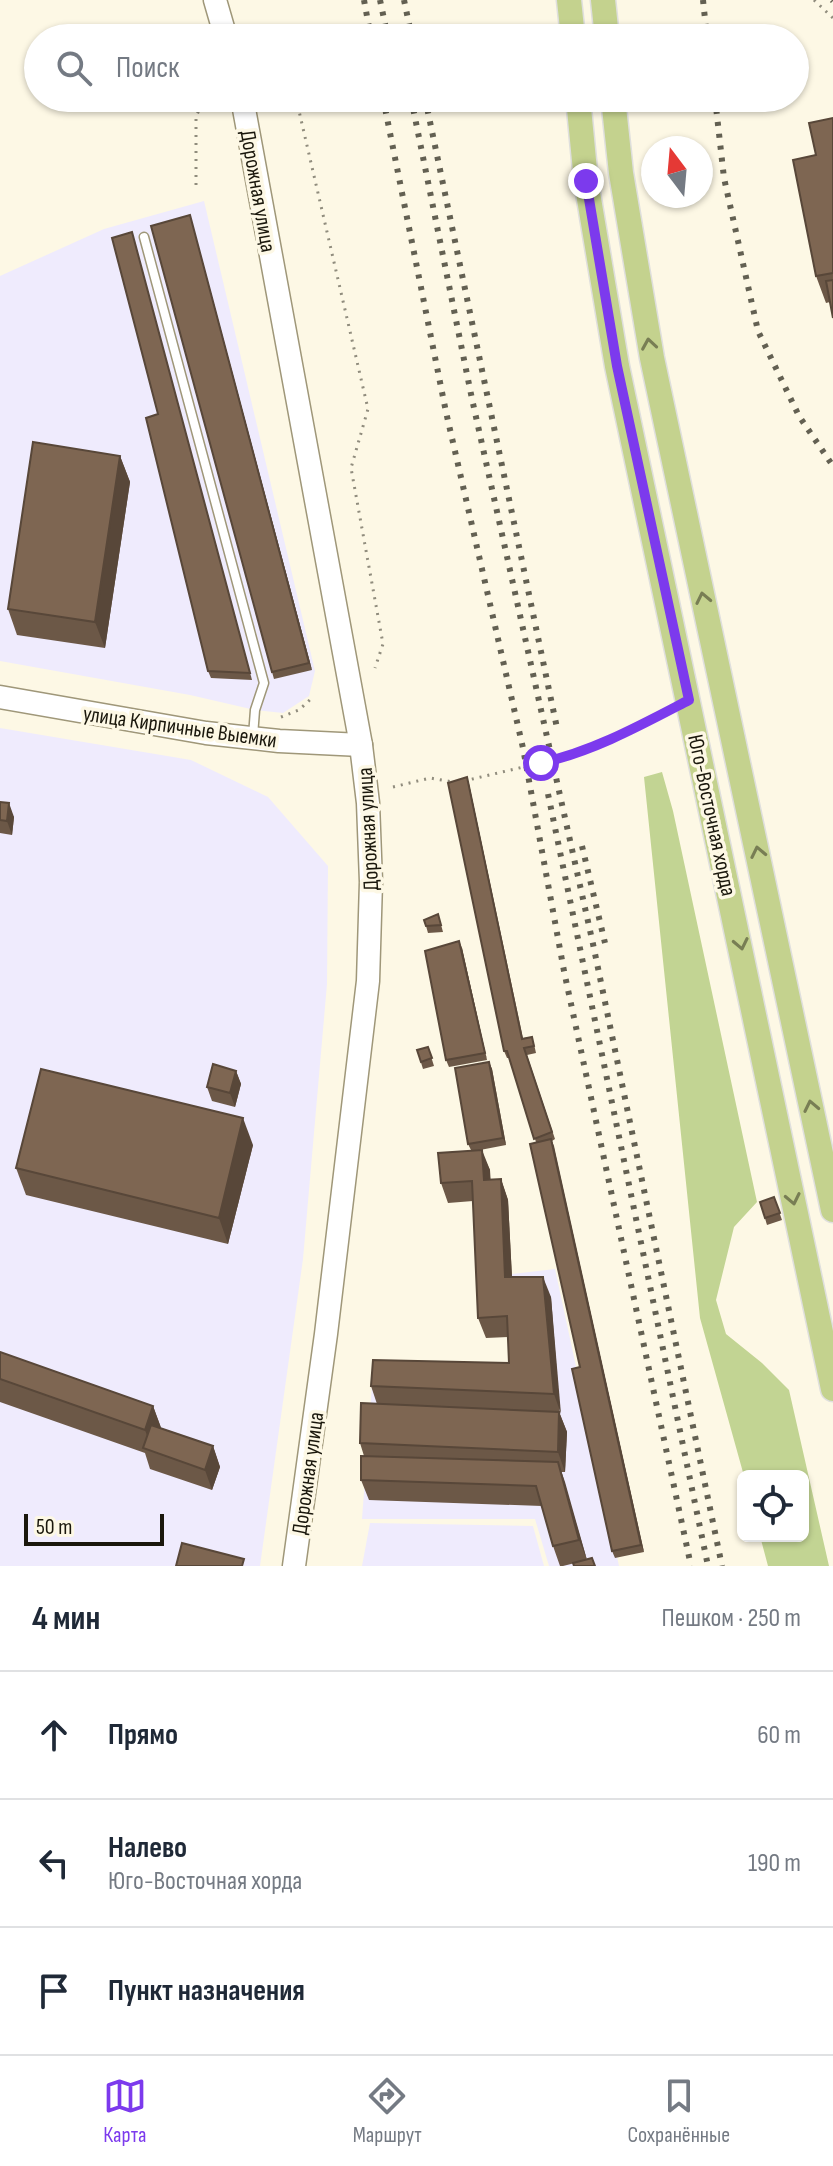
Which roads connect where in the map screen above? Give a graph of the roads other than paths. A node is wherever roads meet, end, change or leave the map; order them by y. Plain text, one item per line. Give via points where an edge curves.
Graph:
1 (215, 0) edge
2 (569, 0) edge
3 (603, 0) edge
4 (222, 24) edge
5 (572, 24) edge
6 (606, 24) edge
7 (244, 112) edge
8 (579, 112) edge
9 (614, 112) edge
10 (144, 237) dead end
11 (0, 697) edge
12 (253, 737) junction
13 (361, 745) junction
14 (833, 1210) edge
15 (833, 1389) edge
16 (294, 1566) edge

1 - 4 main road
2 - 5 main road
3 - 6 main road
7 - 13 main road, Дорожная улица
8 -> 15 main road, Юго-Восточная хорда via 617,366
14 -> 9 main road, Юго-Восточная хорда via 652,358
10 - 12 lane via 264,683
11 - 12 main road, улица Кирпичные Выемки
12 - 13 main road, улица Кирпичные Выемки
13 - 16 main road, Дорожная улица via 371,882 368,981

